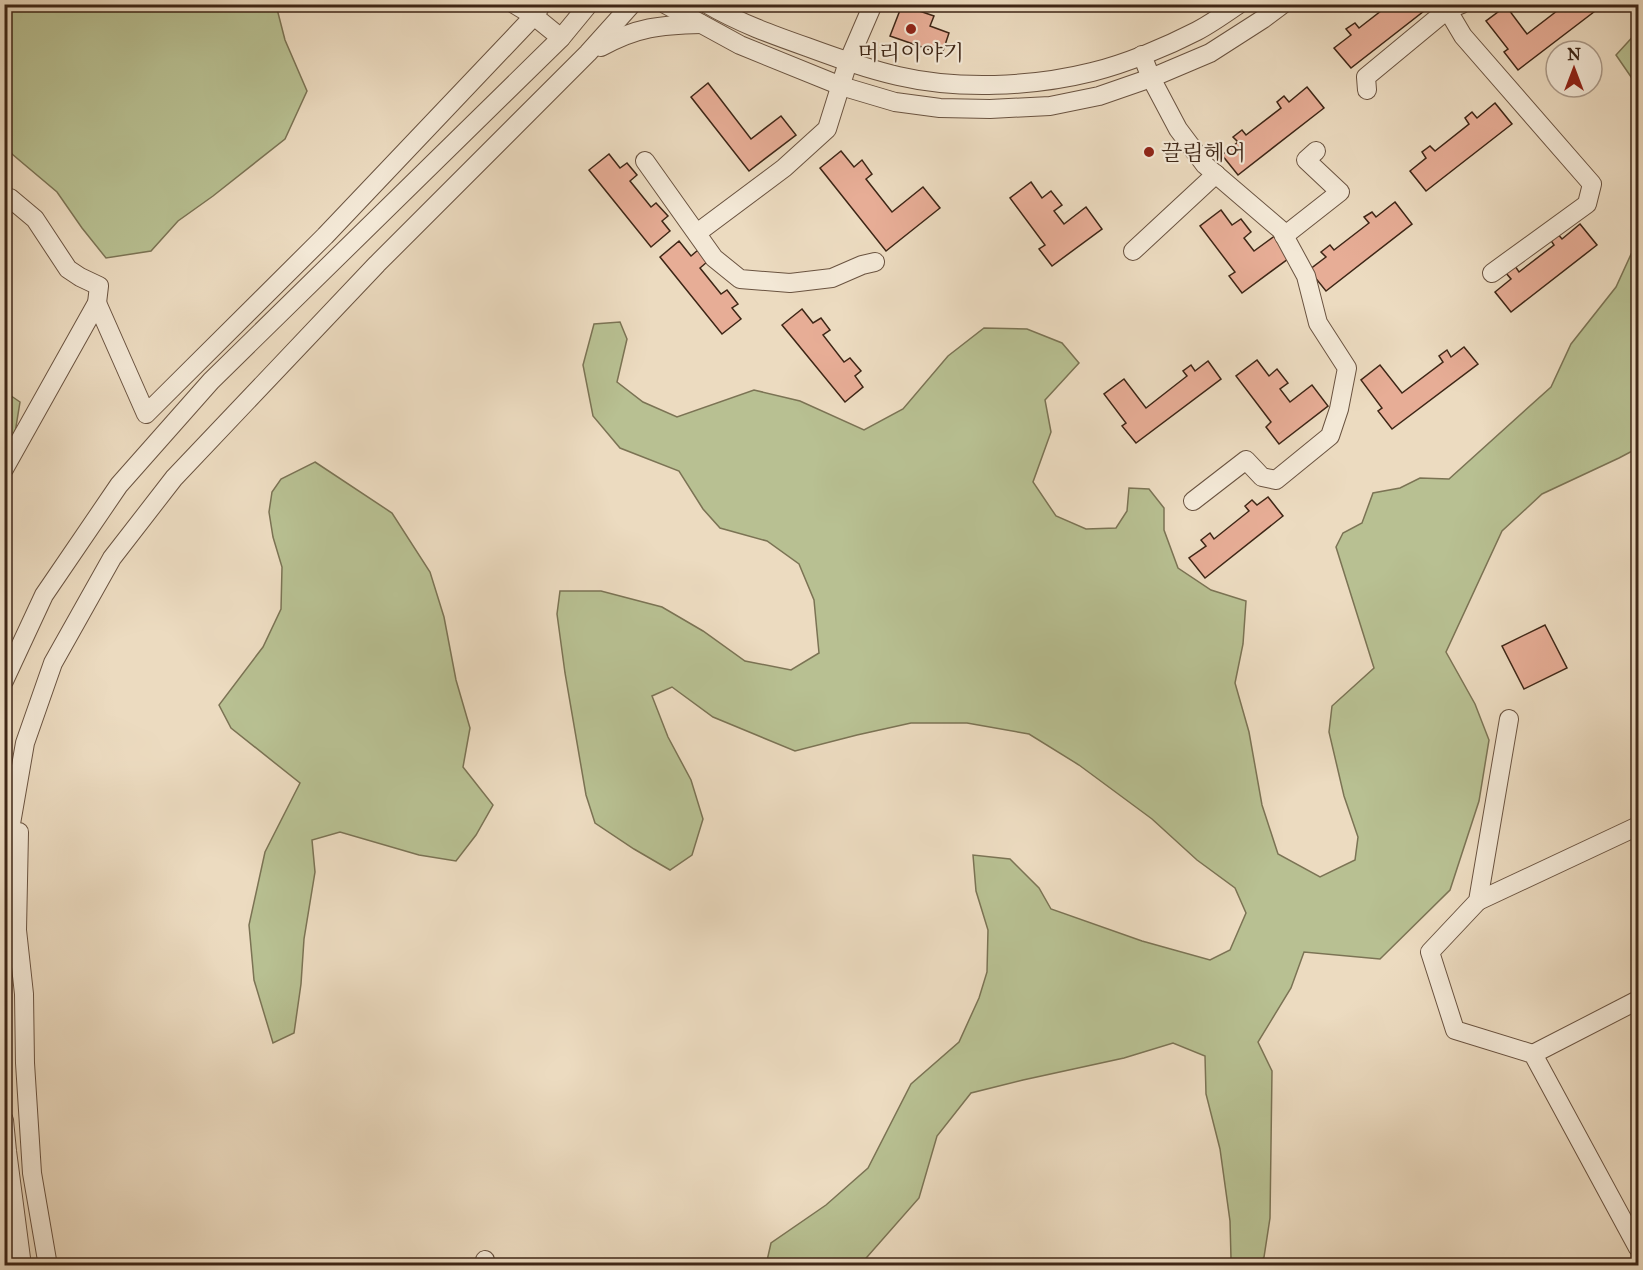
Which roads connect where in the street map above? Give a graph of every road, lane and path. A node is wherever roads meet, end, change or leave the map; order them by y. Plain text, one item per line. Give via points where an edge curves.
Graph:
1 (514, 4) edge
2 (589, 4) edge
3 (632, 4) edge
4 (665, 4) edge
5 (873, 4) edge
6 (1239, 4) edge
7 (1282, 4) edge
8 (711, 6) edge
9 (1451, 6) edge
10 (538, 10) edge
11 (701, 24) junction
12 (561, 38) junction
13 (588, 53) junction
14 (1142, 55) junction
15 (848, 62) junction
16 (1151, 78) junction
17 (841, 86) junction
18 (1367, 90) dead end
19 (1316, 151) dead end
20 (645, 160) dead end
21 (1216, 174) junction
22 (4, 197) edge
23 (698, 233) junction
24 (1284, 236) junction
25 (1133, 251) dead end
26 (875, 262) dead end
27 (1492, 273) dead end
28 (97, 303) junction
29 (4, 469) edge
30 (1193, 501) dead end
31 (4, 681) edge
32 (1509, 719) dead end
33 (19, 776) junction
34 (1638, 826) edge
35 (4, 864) edge
36 (1478, 901) junction
37 (1638, 1000) edge
38 (1533, 1054) junction
39 (4, 1120) edge
40 (1638, 1248) edge
41 (22, 1266) edge
42 (48, 1266) edge

1 - 10 street
2 - 12 street
3 - 13 street
4 - 11 street
5 - 15 street
6 - 14 street via 1198,30
7 - 16 street via 1210,53
8 - 15 street via 746,25
9 - 18 street via 1366,77
9 - 27 street via 1463,36 1592,184 1587,204
10 - 12 street
10 - 28 street via 325,236 146,414
11 - 13 street via 655,26 620,36
11 - 17 street via 740,45
12 - 31 street via 211,381 119,485 44,595
13 - 33 street via 377,264 167,487 112,558 53,663 25,743
14 - 15 street via 1058,79 990,84 942,83
14 - 16 street
15 - 17 street
16 - 17 street via 1099,96 1050,106 990,110 895,102
16 - 21 street via 1178,129
17 - 23 street via 827,129 784,168
19 - 24 street via 1306,159 1340,192
20 - 23 street
21 - 24 street
21 - 25 street
22 - 28 street via 35,219 68,268 99,286
23 - 26 street via 714,258 740,279 790,283 832,278
24 - 30 street via 1306,276 1318,323 1347,368 1339,410 1330,435 1276,480 1262,477 1246,460
28 - 29 street
32 - 36 street
33 - 35 street
33 - 42 street via 17,930 24,994 32,1173
34 - 36 street
36 - 38 street via 1430,952 1455,1030
37 - 38 street
38 - 40 street
39 - 41 street

